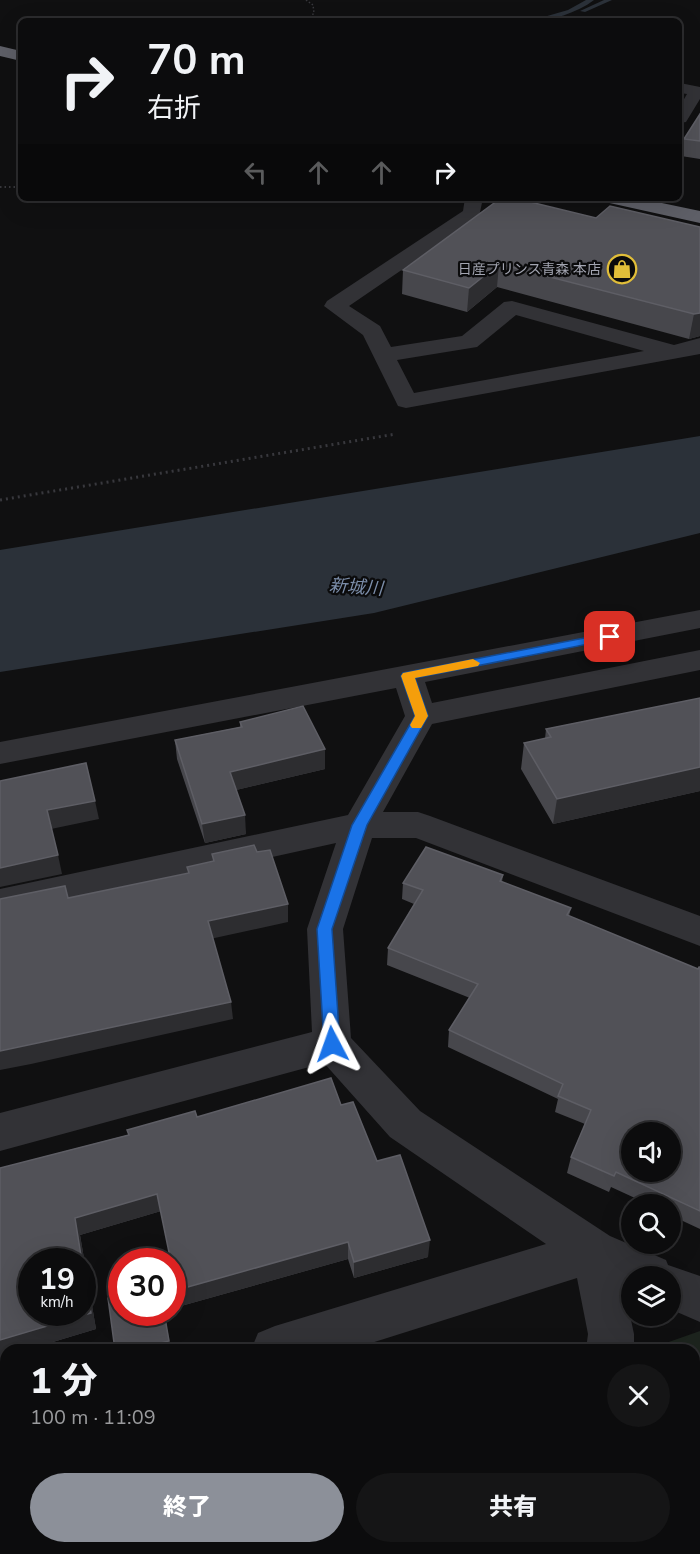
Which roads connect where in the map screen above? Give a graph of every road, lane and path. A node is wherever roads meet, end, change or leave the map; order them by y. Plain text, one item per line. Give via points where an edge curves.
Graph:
1 (306, 0) edge
2 (310, 18) edge
3 (0, 36) edge
4 (18, 40) edge
5 (0, 51) edge
6 (18, 55) edge
7 (682, 88) edge
8 (682, 115) edge
9 (0, 187) edge
10 (18, 187) edge
11 (682, 194) edge
12 (700, 199) edge
13 (474, 201) edge
14 (626, 201) edge
15 (700, 217) edge
16 (700, 345) edge
17 (675, 352) junction
18 (383, 355) junction
19 (397, 434) dead end
20 (0, 500) edge
21 (700, 619) edge
22 (700, 660) edge
23 (407, 676) junction
24 (422, 716) junction
25 (0, 753) edge
26 (360, 825) junction
27 (0, 903) edge
28 (700, 931) edge
29 (332, 1044) junction
30 (0, 1132) edge
31 (594, 1251) junction
32 (628, 1266) edge
33 (681, 1291) edge
34 (700, 1299) edge
35 (294, 1344) edge
36 (610, 1344) edge

1 - 2 path via 313,5
3 - 4 highway
5 - 6 highway
7 - 8 street via 697,91
9 - 10 path
11 - 12 highway
13 - 18 street via 472,213 335,306 372,331
14 - 15 highway
16 - 17 street
17 - 18 street via 512,307 469,342
17 - 18 street via 406,401
19 - 20 path
21 - 23 street
22 - 24 street
23 - 24 street
23 - 25 street
24 - 26 street
26 - 27 street
26 - 28 street via 418,825
26 - 29 street via 325,929
29 - 30 street
29 - 31 street via 405,1124
31 - 32 street
31 - 35 street
31 - 36 street
33 - 34 street

